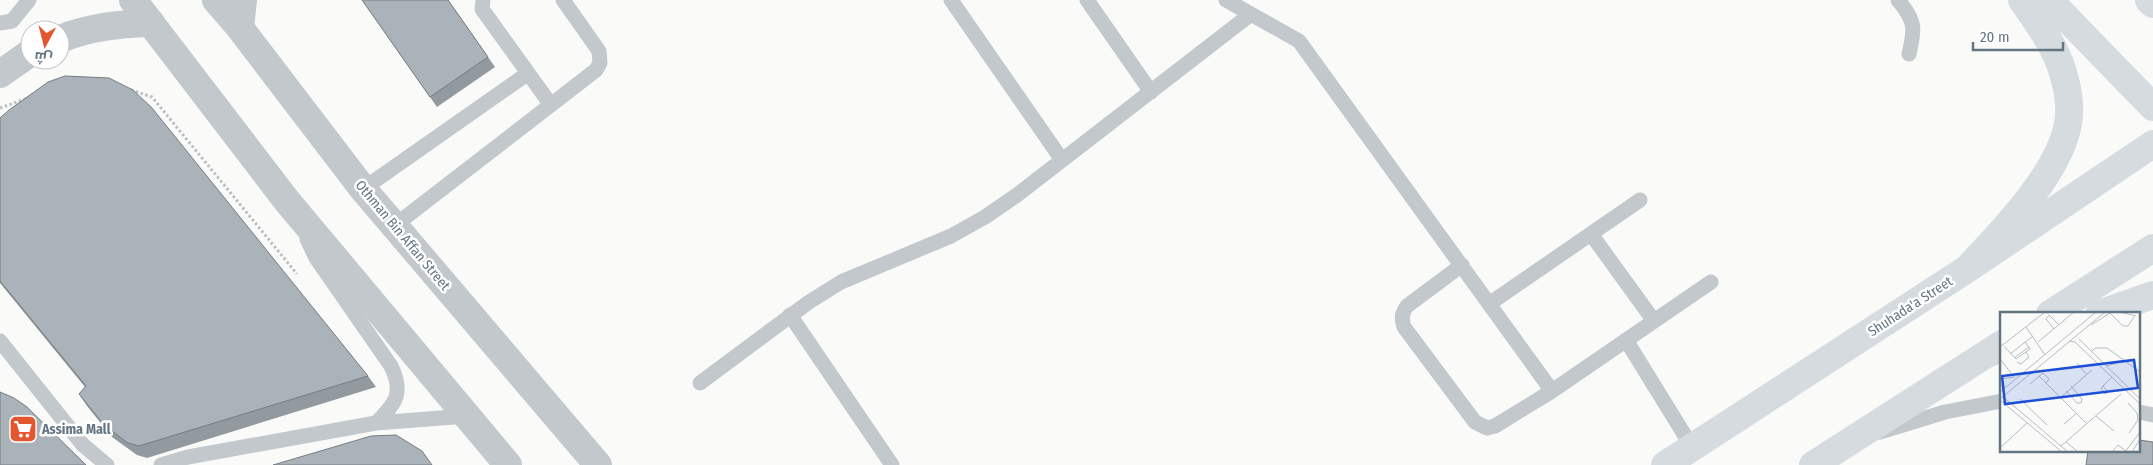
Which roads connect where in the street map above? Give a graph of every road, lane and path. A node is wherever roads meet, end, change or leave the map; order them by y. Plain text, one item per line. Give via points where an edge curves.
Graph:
1 (29, 0) edge
2 (132, 0) edge
3 (216, 0) edge
4 (243, 0) edge
5 (483, 0) edge
6 (564, 0) edge
7 (951, 0) edge
8 (1087, 0) edge
9 (1226, 0) edge
10 (1898, 0) edge
11 (2022, 0) edge
12 (2049, 0) edge
13 (2149, 0) edge
14 (2153, 4) edge
15 (1251, 14) junction
16 (0, 22) edge
17 (151, 23) junction
18 (240, 28) junction
19 (70, 36) edge
20 (1910, 54) dead end
21 (20, 60) edge
22 (0, 74) edge
23 (527, 74) junction
24 (127, 89) edge
25 (1151, 92) junction
26 (36, 95) edge
27 (551, 105) junction
28 (2153, 107) edge
29 (0, 108) edge
30 (2153, 144) edge
31 (1062, 160) junction
32 (363, 189) junction
33 (1640, 200) dead end
34 (287, 201) junction
35 (394, 226) junction
36 (1591, 234) junction
37 (2153, 248) edge
38 (1462, 266) junction
39 (1966, 270) junction
40 (302, 282) dead end
41 (1712, 282) dead end
42 (2153, 295) edge
43 (1489, 304) junction
44 (2053, 312) edge
45 (2105, 312) edge
46 (790, 315) junction
47 (1654, 321) junction
48 (1626, 340) junction
49 (0, 342) edge
50 (1997, 348) edge
51 (700, 383) dead end
52 (1552, 390) junction
53 (2000, 402) edge
54 (2140, 412) edge
55 (2153, 415) edge
56 (467, 416) junction
57 (376, 423) junction
58 (1850, 441) junction
59 (1692, 447) junction
60 (107, 465) edge
61 (161, 465) edge
62 (508, 465) edge
63 (598, 465) edge
64 (892, 465) edge
65 (1665, 465) edge
66 (1813, 465) edge

1 - 16 lane via 12,22
2 - 17 street
3 - 18 street, Othman Bin Affan Street
4 - 18 street
5 - 23 lane via 482,9
6 - 27 lane via 599,51 600,63 596,70
7 - 31 lane
8 - 25 lane
9 - 15 lane
10 - 20 lane via 1911,16 1914,26
11 - 39 main road via 2063,72 2069,122 2060,149 2031,196 2008,226
12 - 28 main road
13 - 14 main road
15 - 25 lane
15 - 38 lane via 1299,41
17 - 19 street via 94,28
17 - 34 street
18 - 32 street, Othman Bin Affan Street
21 - 22 street
23 - 27 lane
23 - 32 lane
24 - 40 path via 152,97
25 - 31 lane
26 - 29 path
27 - 35 lane
30 - 39 main road, Shuhada'a Street
31 - 46 lane via 985,217 951,236 841,282
32 - 35 street, Othman Bin Affan Street
33 - 36 lane
34 - 56 street
34 - 57 lane via 316,258 399,382 392,407
35 - 63 street, Othman Bin Affan Street
36 - 43 lane
36 - 47 lane
37 - 44 main road
38 - 43 lane
38 - 52 lane via 1407,306 1402,313 1404,326 1480,427 1495,426
39 - 59 main road, Shuhada'a Street
41 - 47 lane
42 - 45 main road
43 - 52 lane
46 - 51 lane
46 - 64 lane
47 - 48 lane
48 - 52 lane
48 - 59 lane
49 - 60 lane via 83,445
50 - 58 main road
53 - 58 lane via 1945,412
54 - 55 lane
56 - 57 lane
56 - 62 street
57 - 61 lane via 188,457
58 - 66 main road
59 - 65 main road, Shuhada'a Street

